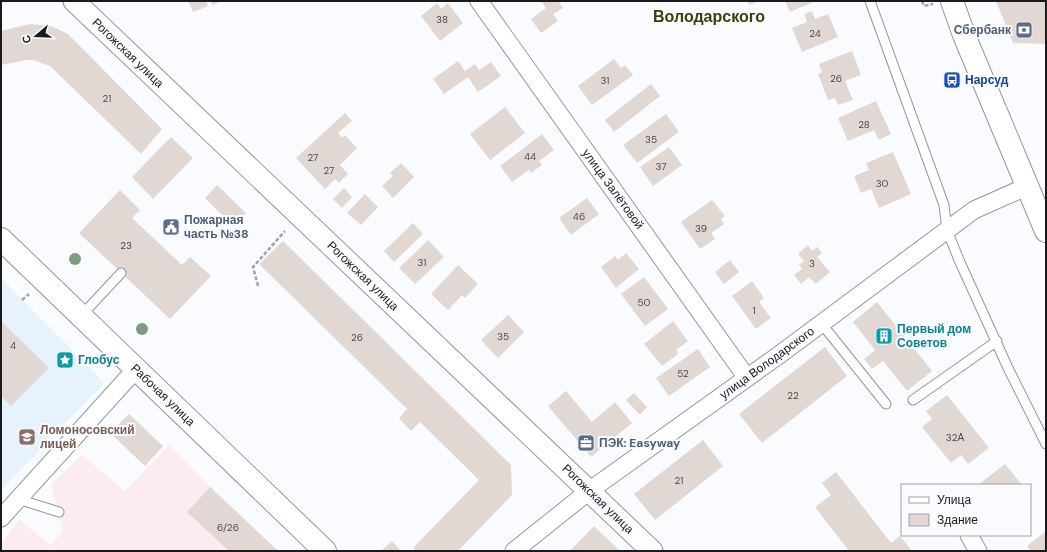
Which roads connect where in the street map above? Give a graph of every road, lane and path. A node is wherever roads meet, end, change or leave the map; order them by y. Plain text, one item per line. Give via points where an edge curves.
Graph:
1 (74, 1) edge
2 (479, 1) edge
3 (870, 1) edge
4 (952, 1) edge
5 (1028, 186) junction
6 (1043, 218) edge
7 (947, 230) junction
8 (285, 231) dead end
9 (1, 240) edge
10 (121, 273) dead end
11 (258, 286) dead end
12 (81, 316) junction
13 (821, 323) junction
14 (997, 341) junction
15 (136, 369) junction
16 (747, 378) junction
17 (912, 400) dead end
18 (886, 404) dead end
19 (1046, 444) edge
20 (589, 491) junction
21 (18, 499) junction
22 (59, 512) dead end
23 (1, 518) edge
24 (969, 536) edge
25 (325, 551) edge
26 (514, 551) edge
27 (652, 551) edge
28 (978, 551) edge

1 - 20 street, Рогожская улица
2 - 16 street, улица Залётовой
3 - 7 lane via 944,205
4 - 5 main road
5 - 6 main road
5 - 7 street, улица Володарского via 974,210
7 - 13 street, улица Володарского
7 - 14 lane
8 - 11 path via 253,267
9 - 12 main road, Рабочая улица
10 - 12 lane
12 - 15 main road, Рабочая улица
13 - 16 street, улица Володарского
13 - 18 lane
14 - 17 lane
14 - 19 lane
15 - 21 street
15 - 25 main road, Рабочая улица
16 - 20 street, улица Володарского
20 - 26 street, улица Володарского
20 - 27 street, Рогожская улица
21 - 22 lane
21 - 23 street
24 - 28 street

